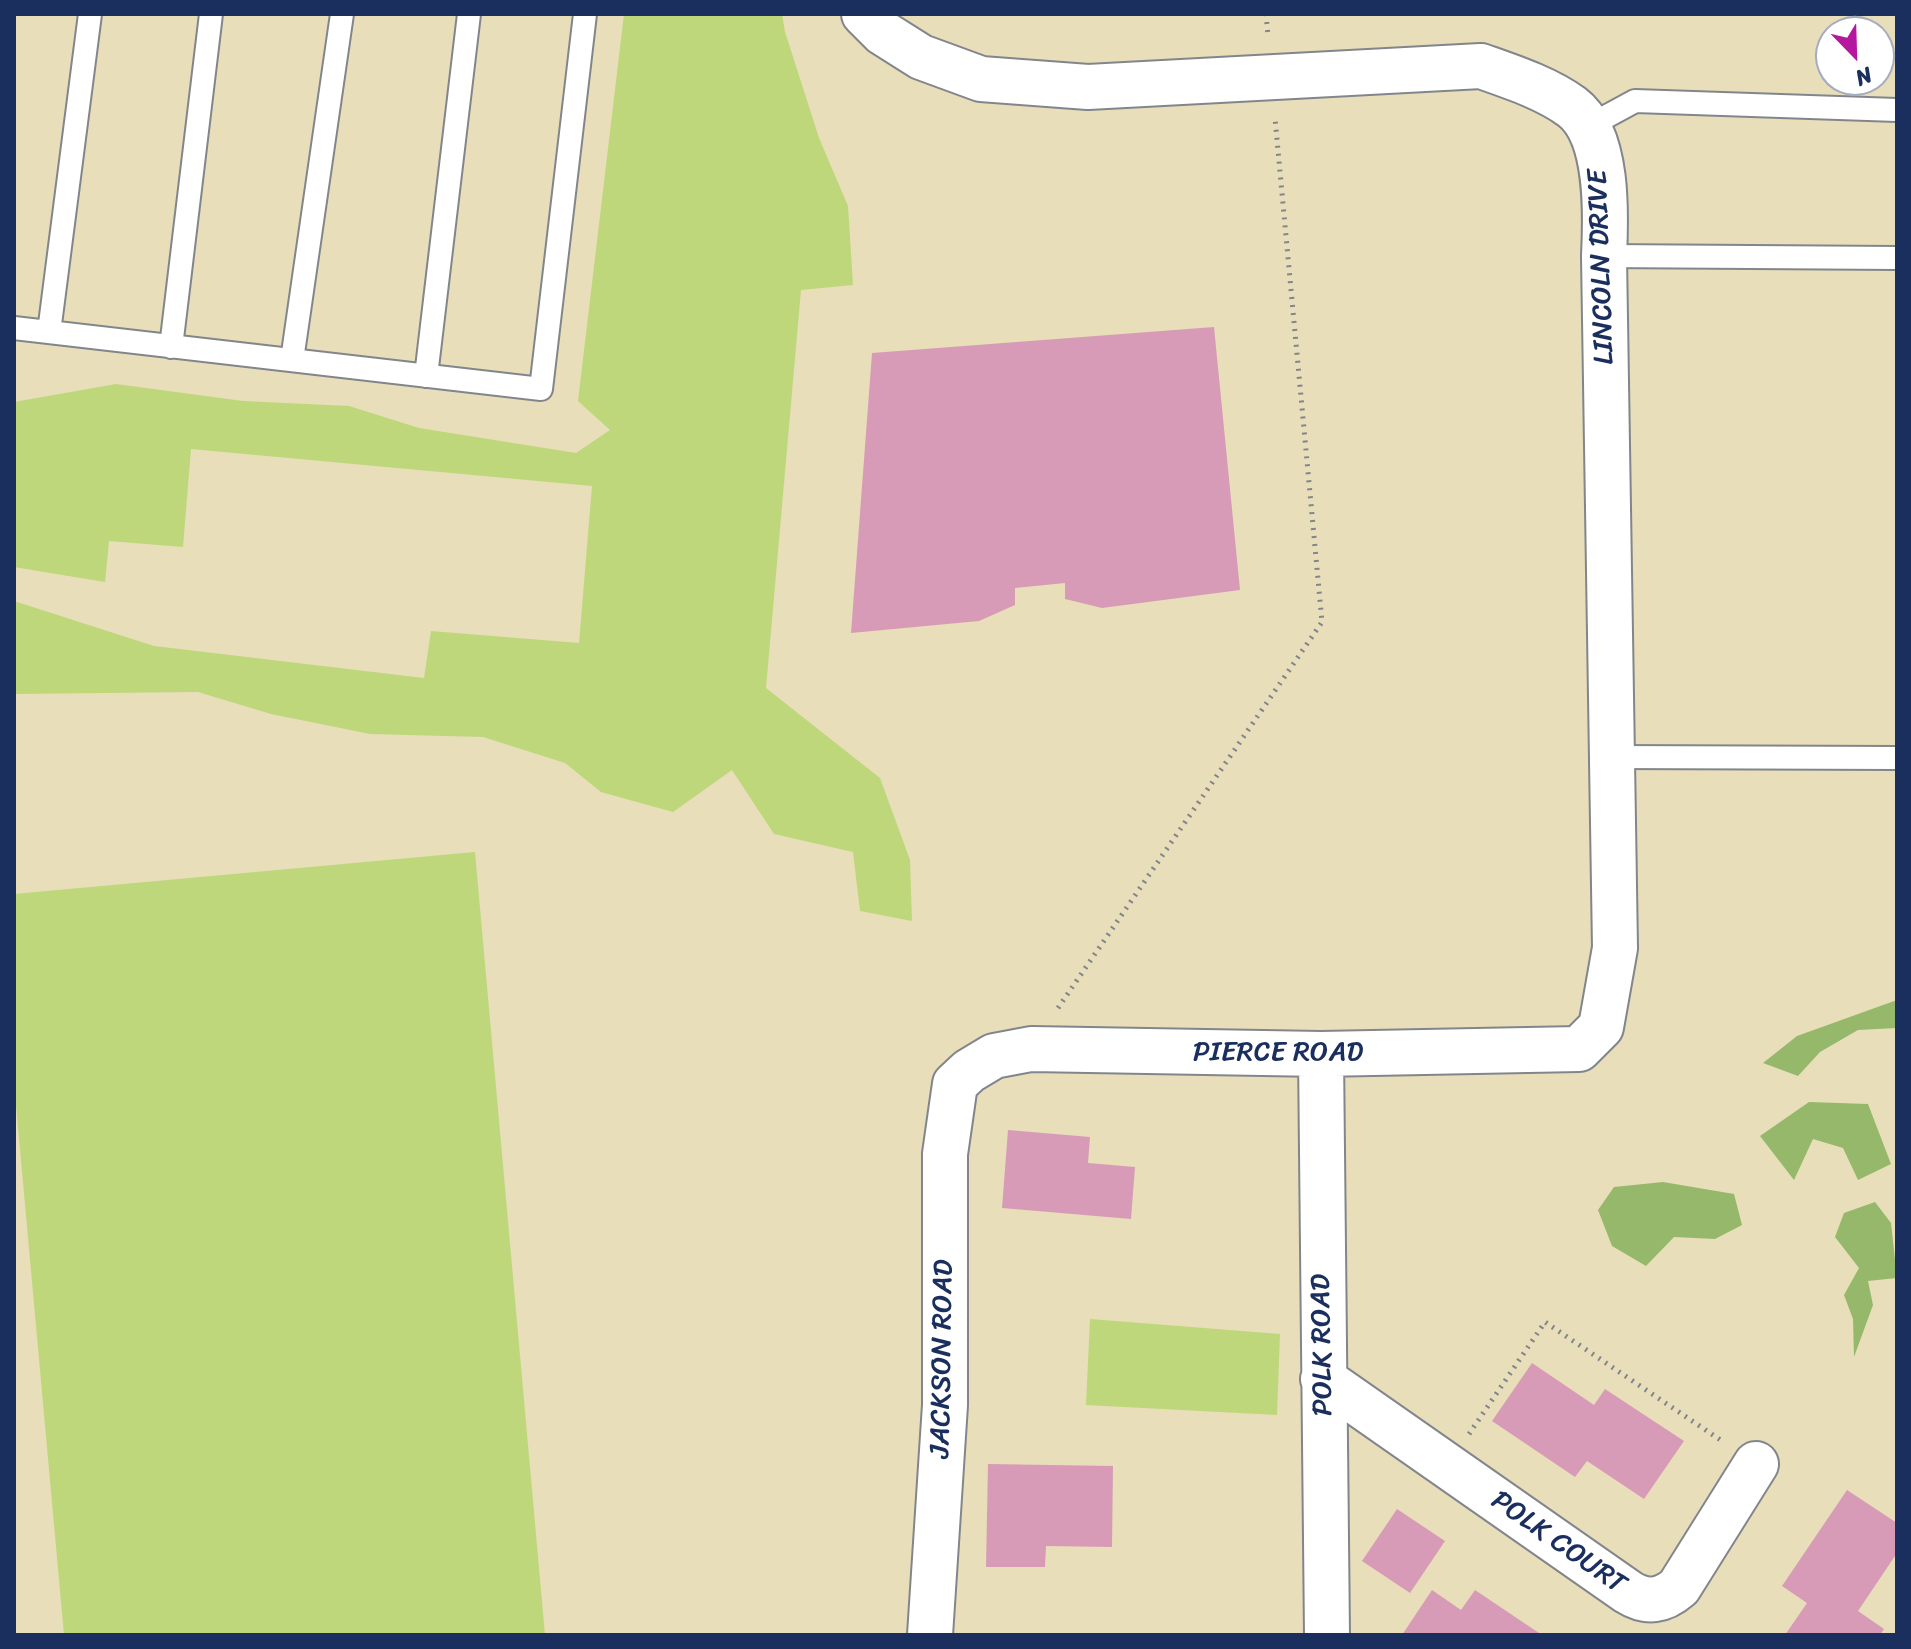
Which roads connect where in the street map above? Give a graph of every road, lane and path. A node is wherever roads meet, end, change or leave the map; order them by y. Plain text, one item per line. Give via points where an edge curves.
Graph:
1 (90, 14) edge
2 (211, 14) edge
3 (342, 14) edge
4 (469, 14) edge
5 (585, 14) edge
6 (864, 14) edge
7 (1266, 14) edge
8 (1271, 76) junction
9 (1897, 110) edge
10 (1587, 127) junction
11 (1604, 256) junction
12 (1897, 258) edge
13 (14, 328) edge
14 (49, 332) junction
15 (171, 347) junction
16 (292, 360) junction
17 (426, 376) junction
18 (1612, 757) junction
19 (1897, 758) edge
20 (1601, 1027) joint
21 (1031, 1049) junction
22 (1321, 1054) junction
23 (955, 1084) joint
24 (1323, 1379) junction
25 (1756, 1464) joint
26 (1448, 1466) junction
27 (930, 1635) edge
28 (1327, 1635) edge

1 - 14 lane
2 - 15 lane
3 - 16 lane
4 - 17 lane
5 - 17 lane via 541,389
6 - 8 street, LINCOLN DRIVE via 921,57 981,79 1088,87
7 - 8 path
8 - 10 street, LINCOLN DRIVE via 1481,66 1528,83 1574,109
8 - 21 path via 1322,622
9 - 10 lane via 1635,101
10 - 11 street, LINCOLN DRIVE via 1601,172
11 - 12 lane
11 - 18 street, LINCOLN DRIVE
13 - 14 lane
14 - 15 lane
15 - 16 lane
16 - 17 lane
18 - 19 lane
18 - 20 street, LINCOLN DRIVE via 1615,948
20 - 22 street, PIERCE ROAD via 1579,1049
21 - 22 street, PIERCE ROAD
21 - 23 street, PIERCE ROAD via 994,1056
22 - 24 street, POLK ROAD
23 - 27 street, JACKSON ROAD via 945,1154 945,1405
24 - 26 street, POLK COURT
24 - 28 street, POLK ROAD
25 - 26 street, POLK COURT via 1679,1587 1649,1601 1628,1592
25 - 26 path via 1545,1322

